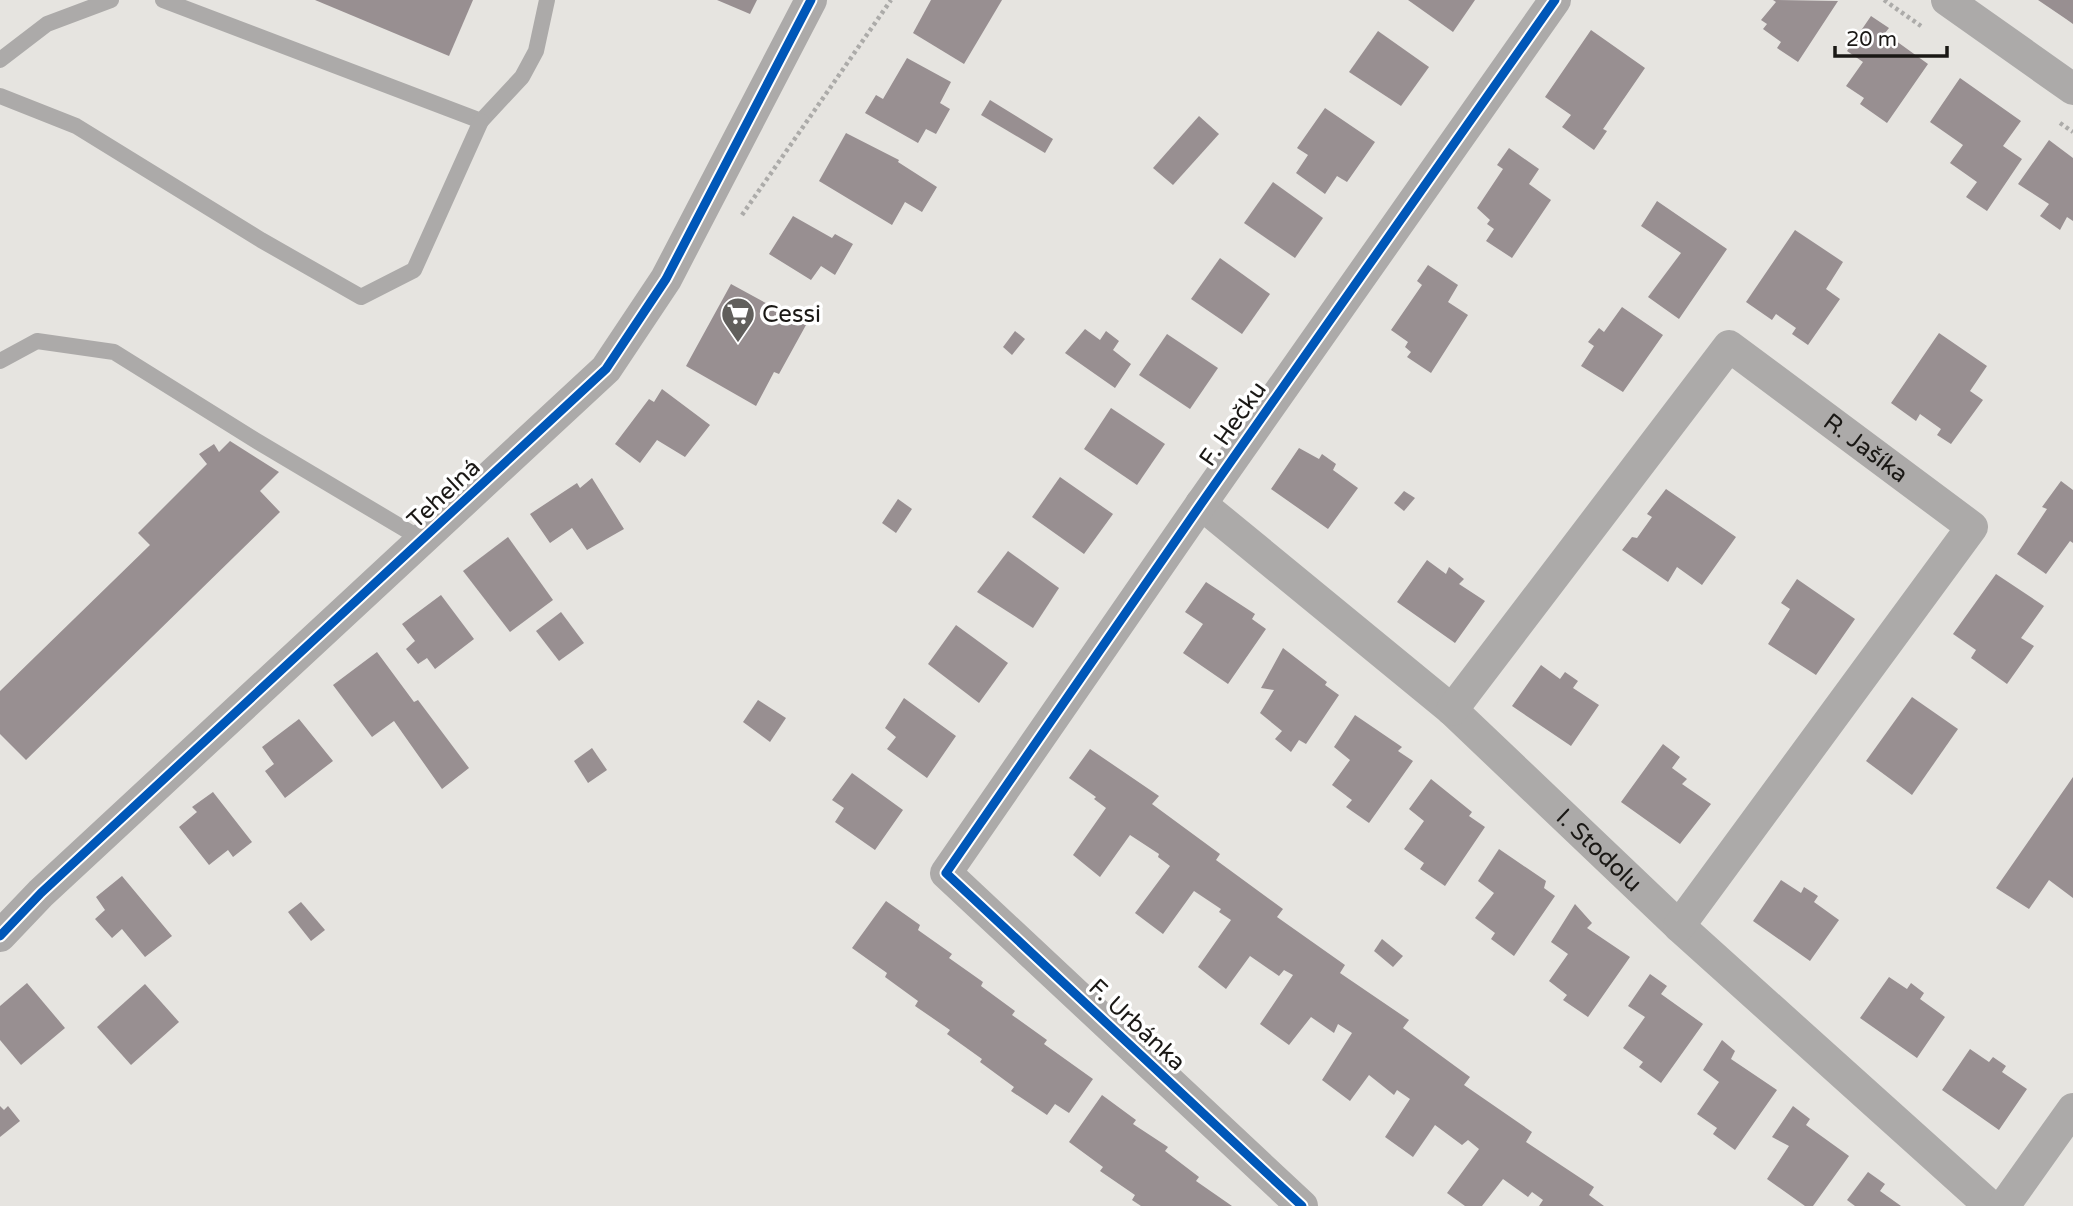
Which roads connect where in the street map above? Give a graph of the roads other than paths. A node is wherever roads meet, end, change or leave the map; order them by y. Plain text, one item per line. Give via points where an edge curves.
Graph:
1 (111, 0) edge
2 (163, 0) edge
3 (547, 0) edge
4 (811, 0) edge
5 (1555, 0) edge
6 (1947, 0) edge
7 (0, 61) edge
8 (2073, 89) edge
9 (0, 96) edge
10 (481, 121) junction
11 (0, 361) edge
12 (1200, 504) junction
13 (423, 540) junction
14 (1452, 710) junction
15 (946, 873) joint
16 (1679, 926) junction
17 (0, 936) edge
18 (2073, 1110) edge
19 (1302, 1206) edge
20 (1990, 1206) edge
21 (2004, 1206) edge

1 - 7 lane via 47,24
2 - 10 lane
3 - 10 lane via 537,51 522,77
4 - 13 street, Tehelná via 666,279 606,369
5 - 12 street, F. Hečku
6 - 8 street
9 - 10 lane via 76,126 361,297 414,270
11 - 13 lane via 37,341 114,352
12 - 14 street, I. Stodolu
12 - 15 street, F. Hečku
13 - 17 street, Tehelná via 41,892
14 - 16 street, I. Stodolu
14 - 16 street, R. Jašíka via 1729,346 1972,527
15 - 19 street, F. Urbánka
16 - 20 street, I. Stodolu
18 - 21 street

